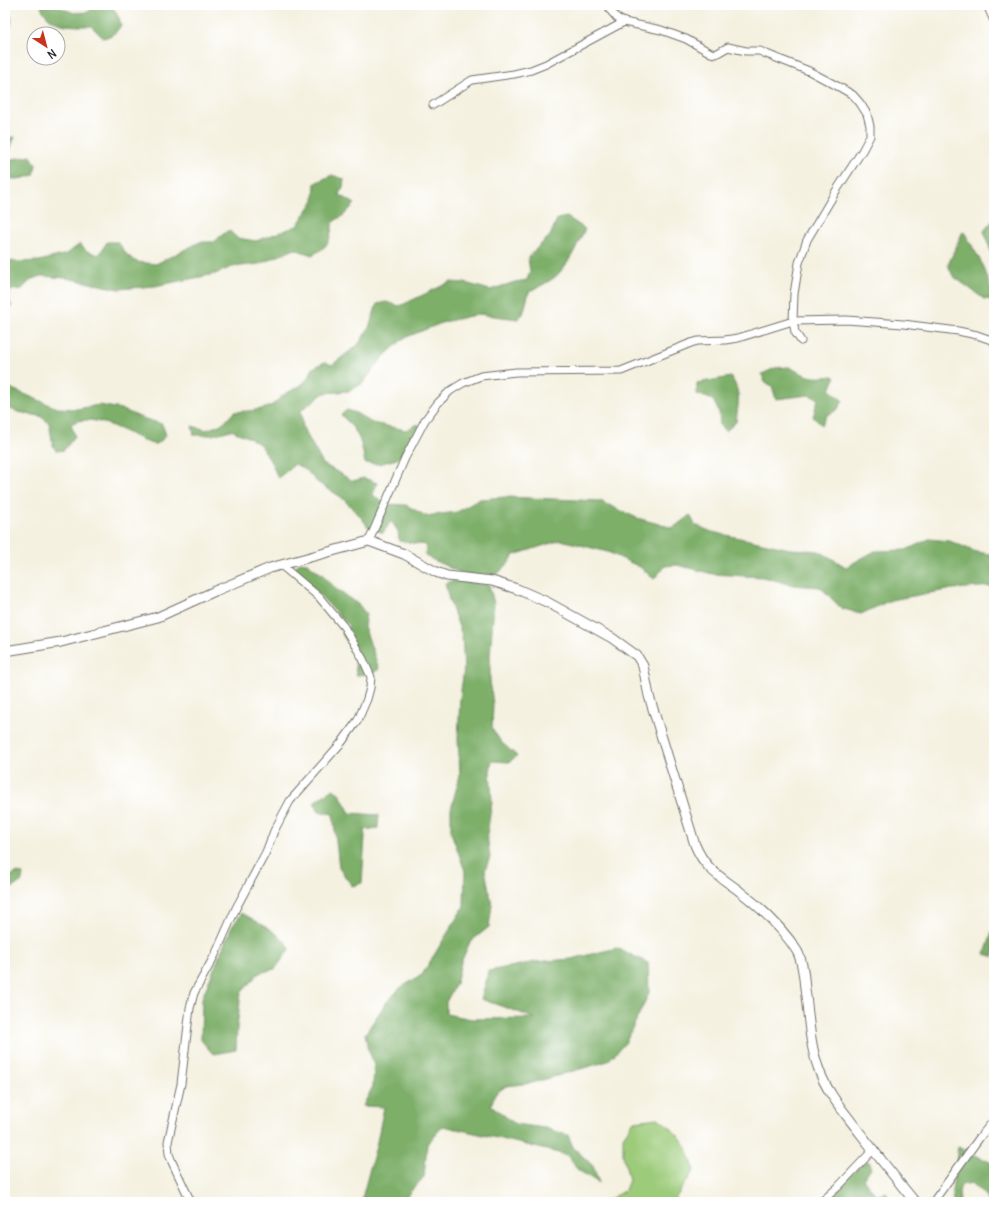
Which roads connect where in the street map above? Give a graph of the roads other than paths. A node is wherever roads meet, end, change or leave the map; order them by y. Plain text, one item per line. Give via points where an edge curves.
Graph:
1 (608, 5) edge
2 (987, 5) edge
3 (994, 21) edge
4 (624, 22) junction
5 (433, 105) dead end
6 (793, 320) junction
7 (801, 341) dead end
8 (994, 341) edge
9 (369, 541) junction
10 (281, 565) junction
11 (5, 651) edge
12 (994, 1120) edge
13 (873, 1150) junction
14 (191, 1202) edge
15 (821, 1202) edge
16 (915, 1202) edge
17 (933, 1202) edge

1 - 4 street via 617,18
2 - 3 street
4 - 5 street via 546,64 514,74 472,80
4 - 6 street via 661,30 698,44 711,53 716,54 728,47 751,52 760,51 809,71 853,95 867,114 870,136 802,252 794,294
6 - 7 street via 795,332
6 - 8 street via 903,324 977,335
6 - 9 street via 738,338 691,343 621,371 516,372 481,376 463,383 450,391 425,420 405,458
9 - 10 street
9 - 13 street via 404,554 440,574 492,581 547,602 612,638 641,661 649,696 698,853 716,875 738,890 774,922 798,953 804,976 813,1051 818,1068 829,1092
10 - 11 street via 158,617 61,642
10 - 14 street via 319,597 333,613 363,659 371,677 367,699 358,720 342,742 290,800 194,993 181,1084 168,1142 172,1162
12 - 17 street
13 - 15 street
13 - 16 street

